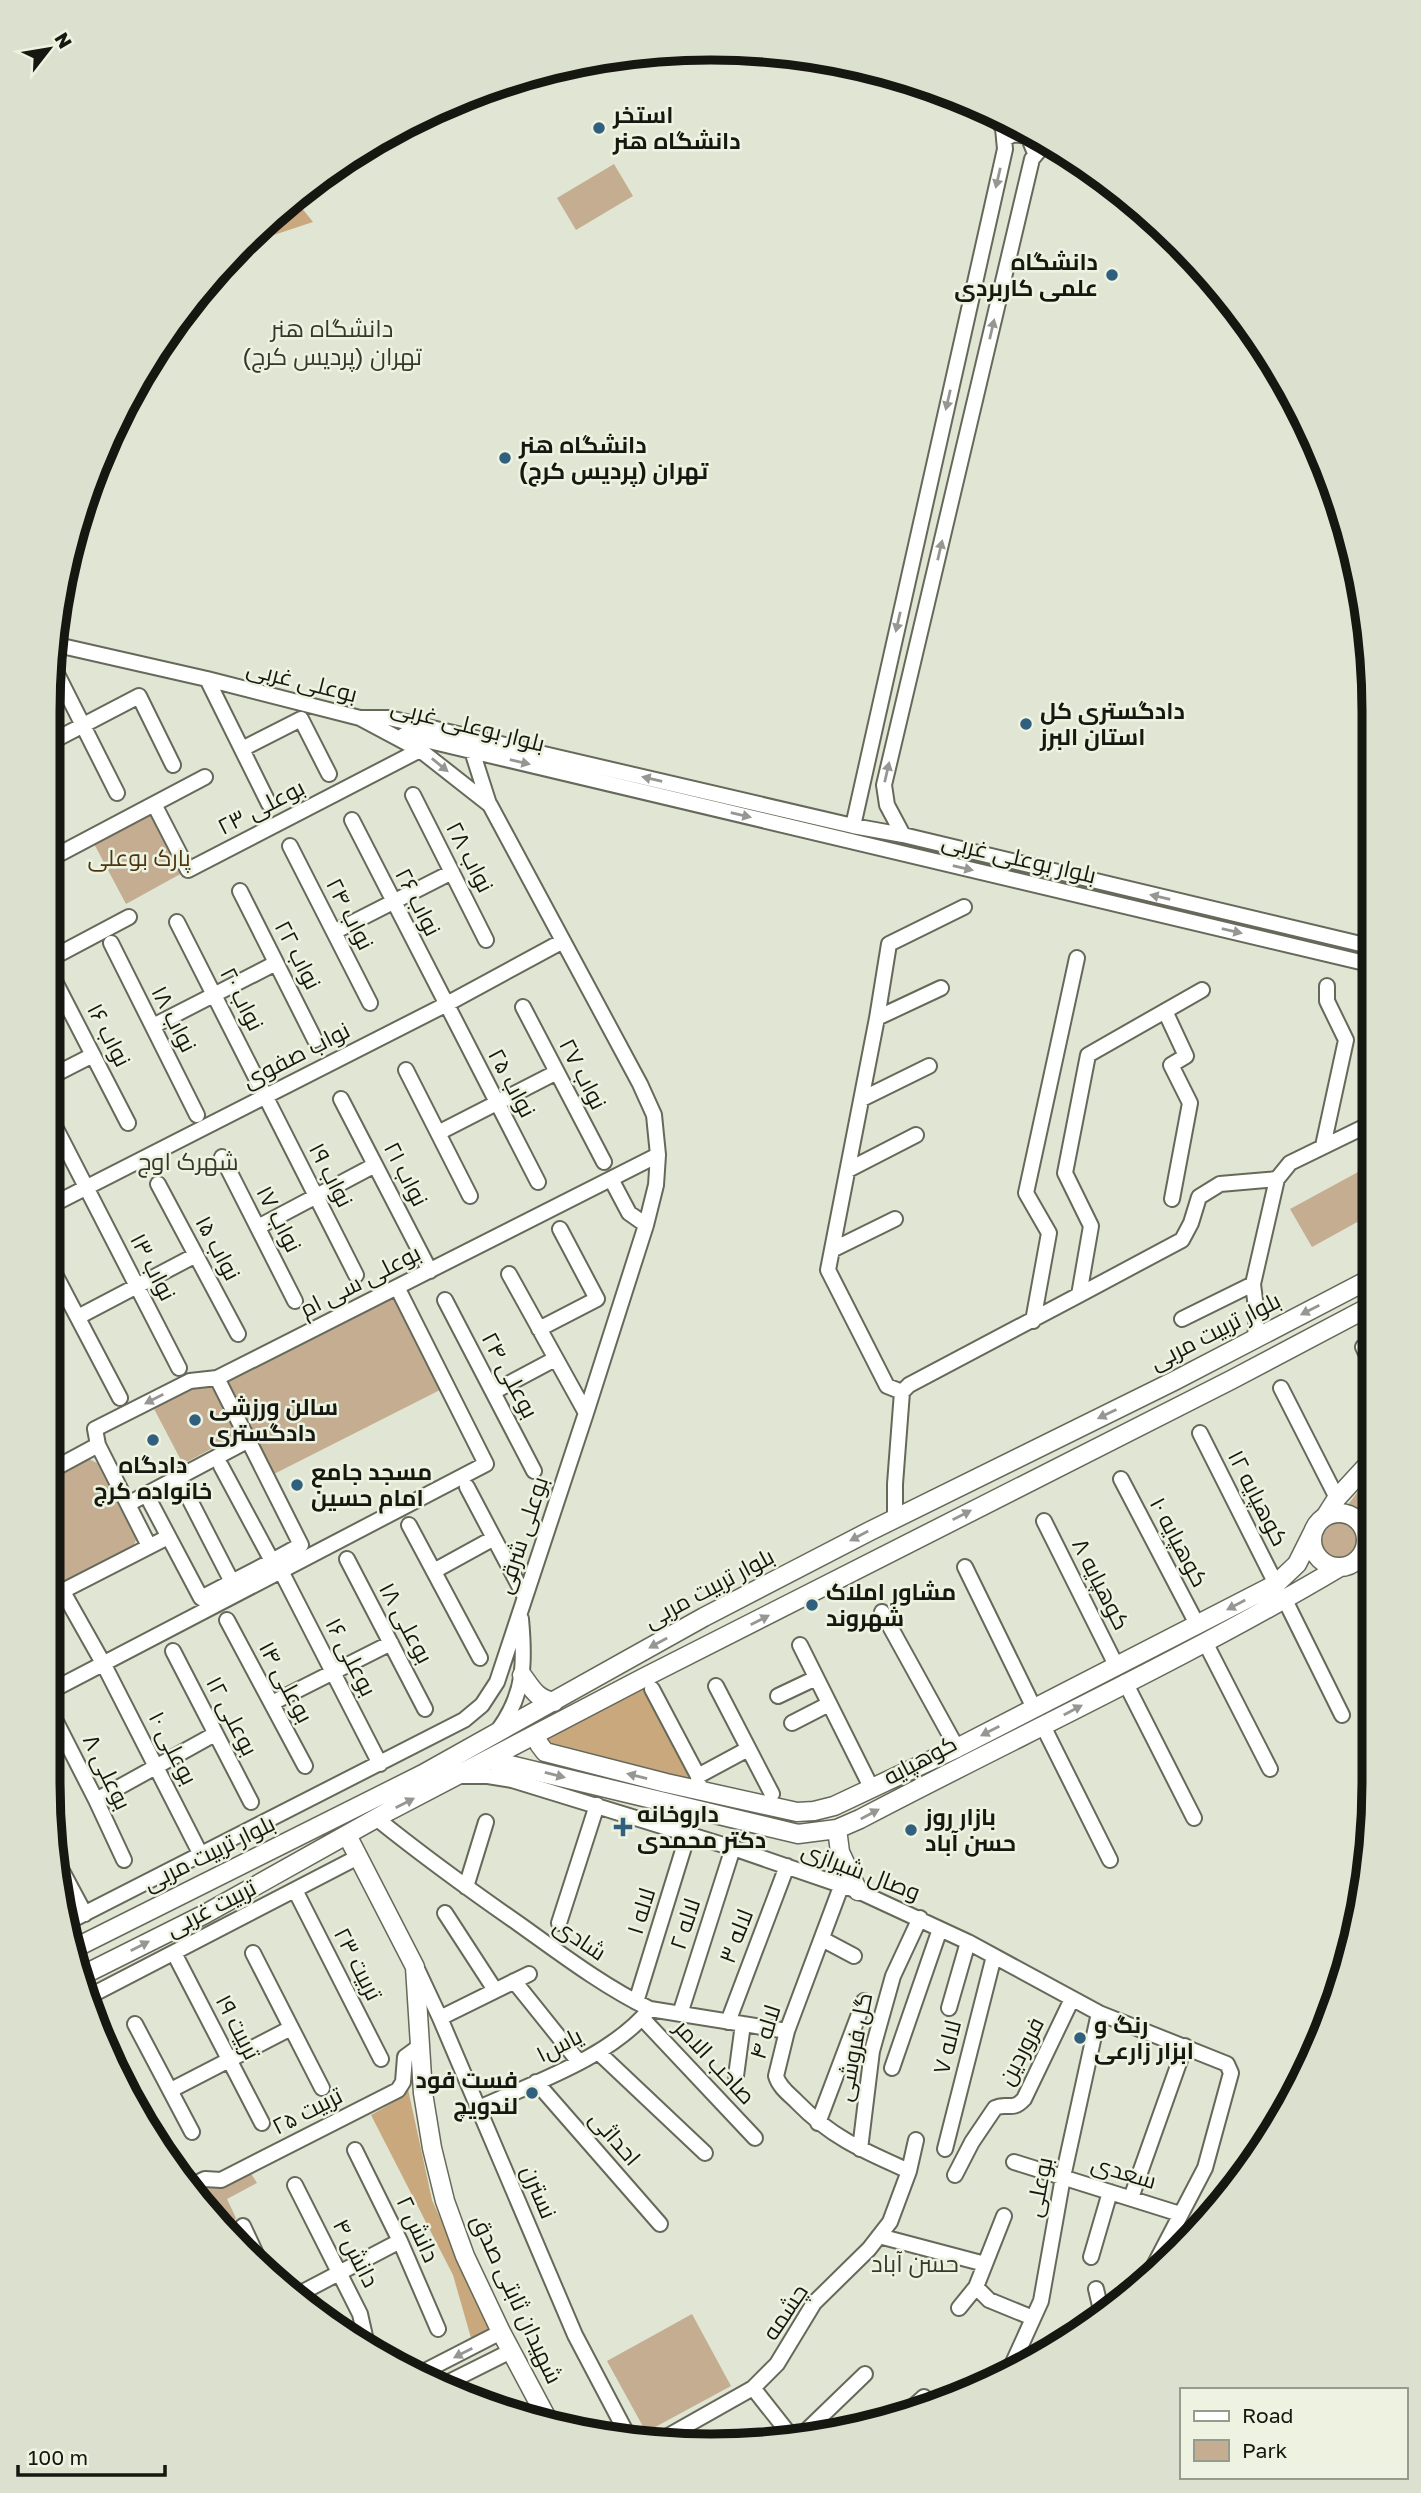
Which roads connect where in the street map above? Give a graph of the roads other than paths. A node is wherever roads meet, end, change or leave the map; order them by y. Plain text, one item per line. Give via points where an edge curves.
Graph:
1 (1003, 130) edge
2 (1013, 135) edge
3 (1005, 139) junction
4 (1032, 145) edge
5 (1039, 149) edge
6 (1035, 153) junction
7 (63, 646) edge
8 (207, 679) junction
9 (61, 682) edge
10 (360, 718) junction
11 (82, 726) junction
12 (60, 737) edge
13 (473, 745) junction
14 (242, 749) junction
15 (420, 750) junction
16 (173, 765) dead end
17 (329, 774) dead end
18 (205, 777) dead end
19 (117, 793) dead end
20 (413, 795) dead end
21 (154, 804) junction
22 (269, 804) dead end
23 (490, 805) junction
24 (352, 820) dead end
25 (853, 826) junction
26 (903, 835) junction
27 (290, 846) dead end
28 (60, 854) edge
29 (1010, 862) junction
30 (452, 872) junction
31 (1007, 878) junction
32 (240, 891) dead end
33 (393, 902) junction
34 (964, 907) dead end
35 (1207, 908) junction
36 (129, 917) dead end
37 (177, 922) dead end
38 (1204, 925) junction
39 (334, 932) junction
40 (486, 940) dead end
41 (563, 941) junction
42 (111, 943) dead end
43 (1362, 944) edge
44 (60, 954) edge
45 (1077, 958) dead end
46 (1362, 962) edge
47 (276, 963) junction
48 (1327, 986) dead end
49 (941, 988) dead end
50 (1202, 990) dead end
51 (60, 991) edge
52 (214, 995) junction
53 (370, 1003) dead end
54 (445, 1005) junction
55 (523, 1007) dead end
56 (1165, 1011) junction
57 (877, 1018) junction
58 (152, 1026) junction
59 (315, 1040) dead end
60 (93, 1055) junction
61 (929, 1066) dead end
62 (406, 1070) dead end
63 (60, 1072) edge
64 (557, 1072) junction
65 (265, 1096) junction
66 (341, 1099) dead end
67 (862, 1099) junction
68 (497, 1103) junction
69 (197, 1115) dead end
70 (128, 1123) dead end
71 (1362, 1128) edge
72 (438, 1133) junction
73 (916, 1135) dead end
74 (60, 1136) edge
75 (1323, 1146) junction
76 (658, 1155) junction
77 (222, 1157) dead end
78 (604, 1162) dead end
79 (375, 1165) junction
80 (848, 1170) junction
81 (611, 1179) junction
82 (1277, 1179) junction
83 (538, 1182) dead end
84 (158, 1184) dead end
85 (86, 1187) junction
86 (315, 1196) junction
87 (470, 1196) dead end
88 (1172, 1199) dead end
89 (60, 1200) edge
90 (895, 1219) dead end
91 (646, 1225) junction
92 (258, 1227) junction
93 (560, 1229) dead end
94 (832, 1250) junction
95 (196, 1255) junction
96 (430, 1271) junction
97 (509, 1274) dead end
98 (356, 1275) dead end
99 (60, 1283) edge
100 (1362, 1283) edge
101 (1253, 1284) junction
102 (137, 1286) junction
103 (397, 1287) junction
104 (1079, 1295) junction
105 (445, 1300) dead end
106 (295, 1301) dead end
107 (1362, 1311) edge
108 (78, 1317) junction
109 (1182, 1319) dead end
110 (1032, 1321) junction
111 (539, 1329) junction
112 (238, 1334) dead end
113 (1255, 1338) junction
114 (1220, 1356) junction
115 (555, 1359) junction
116 (179, 1368) dead end
117 (217, 1378) junction
118 (1231, 1380) junction
119 (1174, 1381) junction
120 (1281, 1388) dead end
121 (493, 1392) junction
122 (902, 1392) junction
123 (120, 1398) dead end
124 (1183, 1403) junction
125 (586, 1413) junction
126 (1200, 1433) dead end
127 (247, 1441) junction
128 (98, 1446) junction
129 (60, 1466) edge
130 (221, 1466) dead end
131 (534, 1471) dead end
132 (1362, 1471) edge
133 (178, 1477) junction
134 (1121, 1479) dead end
135 (467, 1487) dead end
136 (146, 1494) junction
137 (1337, 1498) junction
138 (128, 1504) junction
139 (895, 1519) junction
140 (1044, 1521) dead end
141 (1320, 1522) junction
142 (410, 1525) dead end
143 (1362, 1526) edge
144 (168, 1537) junction
145 (494, 1538) junction
146 (149, 1546) junction
147 (347, 1559) dead end
148 (1360, 1564) edge
149 (276, 1566) junction
150 (965, 1567) dead end
151 (434, 1571) junction
152 (232, 1582) junction
153 (63, 1592) junction
154 (1280, 1592) junction
155 (60, 1593) edge
156 (525, 1597) junction
157 (882, 1612) dead end
158 (521, 1614) junction
159 (704, 1617) junction
160 (227, 1620) dead end
161 (1201, 1634) junction
162 (719, 1641) junction
163 (391, 1643) junction
164 (800, 1645) dead end
165 (173, 1651) dead end
166 (480, 1658) dead end
167 (103, 1663) junction
168 (333, 1672) junction
169 (1121, 1674) junction
170 (522, 1675) junction
171 (816, 1678) junction
172 (60, 1686) edge
173 (716, 1686) dead end
174 (652, 1689) dead end
175 (778, 1696) dead end
176 (554, 1702) junction
177 (272, 1703) junction
178 (829, 1704) junction
179 (1034, 1708) junction
180 (425, 1709) dead end
181 (1342, 1715) dead end
182 (792, 1723) dead end
183 (1043, 1726) junction
184 (60, 1729) edge
185 (497, 1733) junction
186 (215, 1734) junction
187 (536, 1735) junction
188 (957, 1748) junction
189 (748, 1749) junction
190 (545, 1752) junction
191 (489, 1760) junction
192 (380, 1764) junction
193 (156, 1766) junction
194 (305, 1766) dead end
195 (521, 1767) junction
196 (1270, 1769) dead end
197 (458, 1776) junction
198 (698, 1783) junction
199 (673, 1785) junction
200 (872, 1789) junction
201 (772, 1794) dead end
202 (96, 1800) junction
203 (251, 1801) dead end
204 (661, 1801) junction
205 (597, 1805) junction
206 (680, 1805) junction
207 (376, 1818) junction
208 (1194, 1818) dead end
209 (486, 1822) dead end
210 (836, 1829) junction
211 (347, 1835) junction
212 (688, 1835) junction
213 (733, 1848) junction
214 (201, 1854) junction
215 (359, 1857) junction
216 (124, 1860) dead end
217 (1110, 1860) dead end
218 (787, 1866) junction
219 (67, 1881) edge
220 (466, 1886) junction
221 (850, 1888) junction
222 (192, 1889) junction
223 (295, 1890) junction
224 (445, 1913) dead end
225 (85, 1914) junction
226 (205, 1914) junction
227 (920, 1918) junction
228 (74, 1919) edge
229 (559, 1923) dead end
230 (940, 1928) junction
231 (822, 1939) junction
232 (968, 1942) junction
233 (81, 1945) edge
234 (174, 1952) junction
235 (253, 1953) dead end
236 (854, 1956) dead end
237 (994, 1956) junction
238 (415, 1967) junction
239 (88, 1972) edge
240 (529, 1973) dead end
241 (514, 1981) junction
242 (495, 1990) junction
243 (95, 1993) edge
244 (1072, 1999) junction
245 (864, 2001) dead end
246 (636, 2002) junction
247 (948, 2008) dead end
248 (646, 2013) junction
249 (1100, 2013) junction
250 (680, 2014) junction
251 (440, 2018) junction
252 (735, 2023) junction
253 (135, 2024) dead end
254 (291, 2028) junction
255 (787, 2031) junction
256 (420, 2046) junction
257 (1185, 2046) junction
258 (598, 2052) junction
259 (381, 2059) dead end
260 (229, 2060) junction
261 (579, 2062) junction
262 (892, 2068) dead end
263 (736, 2076) dead end
264 (536, 2082) junction
265 (322, 2088) dead end
266 (171, 2090) junction
267 (479, 2108) junction
268 (262, 2123) dead end
269 (818, 2123) junction
270 (192, 2132) dead end
271 (755, 2138) dead end
272 (916, 2140) dead end
273 (860, 2149) junction
274 (945, 2149) dead end
275 (355, 2150) dead end
276 (705, 2153) dead end
277 (1014, 2162) dead end
278 (909, 2171) junction
279 (955, 2175) dead end
280 (1063, 2177) junction
281 (197, 2183) edge
282 (295, 2185) dead end
283 (1110, 2192) junction
284 (1131, 2199) junction
285 (1180, 2214) junction
286 (1004, 2216) dead end
287 (660, 2224) dead end
288 (243, 2226) dead end
289 (879, 2236) junction
290 (400, 2241) junction
291 (252, 2244) edge
292 (1160, 2253) edge
293 (1091, 2257) dead end
294 (985, 2264) junction
295 (341, 2273) junction
296 (976, 2287) junction
297 (1096, 2289) dead end
298 (305, 2291) edge
299 (1100, 2304) edge
300 (959, 2308) dead end
301 (1033, 2318) junction
302 (438, 2329) dead end
303 (501, 2332) junction
304 (364, 2333) edge
305 (510, 2351) junction
306 (1016, 2357) edge
307 (429, 2369) edge
308 (865, 2374) dead end
309 (455, 2382) edge
310 (753, 2388) junction
311 (543, 2411) edge
312 (812, 2425) edge
313 (624, 2428) edge
314 (786, 2429) edge
315 (675, 2432) edge

1 - 3 street
2 - 3 street
3 -> 25 street
4 - 6 street
5 - 6 street
26 -> 6 street via 887,804 884,786
7 - 8 street, بوعلی غربی
8 - 10 street, بوعلی غربی
8 - 14 street
9 - 11 street
10 - 13 street, بلوار بوعلی غربی via 388,731
10 - 15 street, بوعلی غربی
11 - 12 street
11 - 16 street via 139,696
11 - 19 street
13 - 23 street
25 -> 13 street, بلوار بوعلی غربی
13 -> 31 street, بلوار بوعلی غربی
14 - 17 street via 301,719
14 - 22 street
15 - 21 street, بوعلی ۲۳ via 188,870
15 -> 23 street, بوعلی غربی
18 - 21 street
20 - 30 street, نواب ۲۸
21 - 28 street
23 - 41 street, بوعلی غربی
24 - 33 street, نواب ۲۶
25 - 26 street, بلوار بوعلی غربی
26 - 29 street, بلوار بوعلی غربی
27 - 39 street, نواب ۲۴
29 - 31 street
35 -> 29 street, بلوار بوعلی غربی
30 - 33 street
30 - 40 street, نواب ۲۸
31 - 38 street, بلوار بوعلی غربی
32 - 47 street, نواب ۲۲
33 - 39 street
33 - 54 street, نواب ۲۶
34 - 57 street via 889,944
35 - 38 street
35 - 43 street, بلوار بوعلی غربی
36 - 44 street
37 - 52 street, نواب ۲۰
38 -> 46 street, بلوار بوعلی غربی
39 - 53 street, نواب ۲۴
41 - 54 street, نواب صفوی
41 - 76 street, بوعلی شرقی via 654,1115
42 - 58 street, نواب ۱۸
45 - 110 street via 1026,1193 1049,1233
47 - 52 street
47 - 59 street, نواب ۲۲
48 - 75 street via 1327,1001 1346,1040
49 - 57 street
50 - 56 street
51 - 60 street, نواب ۱۶
52 - 58 street
52 - 65 street, نواب ۲۰
54 - 65 street, نواب صفوی
54 - 68 street, نواب ۲۵
55 - 64 street, نواب ۲۷
56 - 88 street via 1186,1056 1171,1065 1190,1103
56 - 104 street via 1088,1055 1065,1173 1091,1226
57 - 67 street
58 - 69 street, نواب ۱۸
60 - 63 street
60 - 70 street, نواب ۱۶
61 - 67 street
62 - 72 street
64 - 68 street
64 - 78 street, نواب ۲۷
65 - 85 street, نواب صفوی
65 - 86 street, نواب ۱۹
66 - 79 street, نواب ۲۱
67 - 80 street
68 - 72 street
68 - 83 street, نواب ۲۵
71 - 75 street
72 - 87 street
73 - 80 street
74 - 85 street, نواب ۱۳
75 - 82 street via 1290,1163
76 - 81 street, بوعلی سی ام
76 - 91 street, بوعلی شرقی
77 - 92 street, نواب ۱۷
79 - 86 street
79 - 96 street, نواب ۲۱
80 - 94 street
81 - 91 street via 629,1213
81 - 96 street, بوعلی سی ام
82 - 101 street
82 - 104 street via 1220,1184 1199,1196 1182,1240
84 - 95 street, نواب ۱۵
85 - 89 street, نواب صفوی
85 - 102 street, نواب ۱۳
86 - 92 street
86 - 98 street, نواب ۱۹
90 - 94 street
91 - 125 street, بوعلی شرقی
92 - 106 street, نواب ۱۷
93 - 111 street via 597,1299
94 - 122 street via 828,1270 887,1386
95 - 102 street
95 - 112 street, نواب ۱۵
96 - 103 street, بوعلی سی ام
97 - 111 street
99 - 108 street
100 -> 113 main road, بلوار تربیت مربی
101 - 109 street
101 - 113 street
102 - 108 street
102 - 116 street, نواب ۱۳
103 - 117 street, بوعلی سی ام
103 - 149 street via 486,1464
104 - 110 street
105 - 121 street, بوعلی ۲۴
107 - 118 main road
108 - 123 street
110 - 122 street
111 - 115 street
113 - 114 main road, بلوار تربیت مربی
114 - 118 main road via 1214,1373 1219,1379
114 - 119 main road, بلوار تربیت مربی
115 - 121 street
115 - 125 street
117 - 127 street
117 -> 128 street, بوعلی سی ام via 190,1381 95,1429
118 - 124 main road
119 - 124 main road via 1189,1387
119 -> 139 main road, بلوار تربیت مربی
120 - 137 street
121 - 131 street, بوعلی ۲۴
122 - 139 street
162 -> 124 main road
125 - 156 street, بوعلی شرقی
126 - 154 street, کوهپایه ۱۲
127 - 133 street
127 - 149 street via 301,1545
128 - 129 street
128 - 138 street
130 - 149 street, بوعلی ۱۶
132 - 137 main road, کوهپایه
133 - 136 street
133 - 152 street
134 - 161 street, کوهپایه ۱۰
135 - 145 street
136 - 138 street
136 - 144 street
137 - 141 main road, کوهپایه
138 - 146 street
139 -> 159 main road, بلوار تربیت مربی
140 - 169 street, کوهپایه ۸
141 - 143 main road via 1341,1513
141 - 148 main road via 1313,1534 1314,1550 1325,1562
141 - 154 main road, کوهپایه
142 - 151 street
144 - 146 street
144 - 152 street via 201,1598
145 - 151 street
145 - 156 street
146 - 153 street
147 - 163 street, بوعلی ۱۸
148 - 154 main road, کوهپایه
149 - 152 street
149 - 167 street
149 - 168 street, بوعلی ۱۶
150 - 179 street
151 - 166 street
153 - 155 street
153 - 167 street, بوعلی ۱۰
154 - 161 main road, کوهپایه
154 - 181 street, کوهپایه ۱۲
156 - 158 street, بوعلی شرقی
157 - 188 street
158 - 170 street
158 - 192 street, بوعلی شرقی via 497,1682 482,1705 464,1720
159 - 162 main road via 721,1625
159 -> 176 main road, بلوار تربیت مربی
160 - 177 street, بوعلی ۱۴
161 - 169 main road, کوهپایه
161 - 196 street, کوهپایه ۱۰
162 - 187 main road
163 - 168 street
163 - 180 street, بوعلی ۱۸
164 - 171 street
165 - 186 street, بوعلی ۱۲
167 - 172 street
167 - 193 street, بوعلی ۱۰
168 - 177 street
168 - 192 street, بوعلی ۱۶
169 - 179 main road, کوهپایه
183 -> 169 main road, کوهپایه
169 - 208 street, کوهپایه ۸
170 - 176 main road via 536,1695
170 - 185 street via 512,1711
171 - 175 street
171 - 178 street
173 - 189 street
174 - 198 street
176 - 185 main road, بلوار تربیت مربی
177 - 194 street, بوعلی ۱۴
178 - 182 street
178 - 200 street
179 - 183 main road
179 -> 188 main road, کوهپایه
210 -> 183 main road, کوهپایه
183 - 217 street
184 - 202 street, بوعلی ۸
185 - 222 main road, بلوار تربیت مربی
186 - 193 street
186 - 203 street, بوعلی ۱۲
187 - 190 main road
187 - 191 main road
188 - 200 main road, کوهپایه
189 - 198 street
189 - 201 street
190 - 195 main road via 535,1747 521,1749 516,1754
199 -> 190 main road, کوهپایه
191 - 195 main road, کوهپایه
191 - 197 main road
192 - 214 street, بوعلی شرقی
193 - 202 street
193 - 214 street, بوعلی ۱۰
195 -> 204 main road, کوهپایه
197 - 205 street, وصال شیرازی via 512,1780
207 -> 197 main road
198 - 199 main road, کوهپایه
198 - 200 main road, کوهپایه via 797,1811 834,1806
199 - 204 main road
199 - 206 main road
202 - 216 street, بوعلی ۸
204 - 206 main road, کوهپایه
205 - 212 street, وصال شیرازی
205 - 229 street
206 - 210 main road, کوهپایه via 798,1834
207 - 211 main road
207 - 220 street, شادی
209 - 220 street
210 - 221 main road
211 - 215 main road, شهیدان ثابتی صدق
211 - 226 main road
212 - 213 street, وصال شیرازی
212 - 246 street, لاله ۱
213 - 218 street, وصال شیرازی
213 - 250 street, لاله ۲
214 - 225 street, بوعلی شرقی
215 - 223 street, تربیت غربی
215 - 238 main road, شهیدان ثابتی صدق
218 - 221 street, وصال شیرازی
218 - 252 street, لاله ۳
219 - 225 street
220 - 246 street, شادی
221 - 227 street, وصال شیرازی
221 - 231 street, لاله ۴
222 - 226 main road via 177,1901 176,1912 187,1917
222 - 233 main road, بلوار تربیت مربی
223 - 234 street, تربیت غربی
223 - 259 street, تربیت ۲۳
224 - 242 street
225 - 228 street, بوعلی شرقی
239 -> 226 main road
227 - 230 street, وصال شیرازی
227 - 273 street, گل فروشی via 893,1976 872,2051
230 - 232 street, وصال شیرازی
230 - 262 street
231 - 236 street
231 - 255 street, لاله ۴
232 - 237 street, وصال شیرازی
232 - 247 street
234 - 243 street, تربیت غربی
234 - 260 street, تربیت ۱۹
235 - 254 street
237 - 244 street, وصال شیرازی
237 - 274 street, لاله ۷
238 - 251 street, نسترن
238 - 256 main road, شهیدان ثابتی صدق
240 - 241 street
241 - 242 street
241 - 261 street
242 - 251 street
244 - 249 street, وصال شیرازی
244 - 279 street, فروردین via 1024,2099 1018,2105 995,2108
245 - 269 street
246 - 248 street, شادی
248 - 250 street, شادی
248 - 258 street, یاس۱
248 - 271 street, صاحب الامر
249 - 257 street, وصال شیرازی
249 - 280 street, بوعلی
250 - 252 street, شادی
251 - 267 street, نسترن
252 - 255 street, شادی
252 - 263 street, لاله ۳
253 - 266 street
254 - 260 street
254 - 265 street
255 - 269 street, لاله ۴ via 778,2083
256 - 281 street, تربیت ۲۵ via 405,2057 398,2090 221,2180
256 - 303 main road, شهیدان ثابتی صدق via 423,2093 445,2201
257 - 284 street
257 - 285 street, وصال شیرازی via 1227,2064 1231,2073 1205,2168
258 - 261 street, یاس۱
258 - 276 street
260 - 266 street
260 - 268 street, تربیت ۱۹
261 - 264 street, یاس۱
264 - 267 street, یاس۱
264 - 287 street, احداثی
266 - 270 street
267 - 313 street, نسترن via 575,2334
269 - 273 street, لاله ۴
272 - 278 street, چشمه
273 - 278 street, لاله ۴
275 - 290 street, دانش ۲
277 - 280 street, سعدی
278 - 289 street, چشمه via 890,2222
280 - 283 street, سعدی
280 - 301 street, بوعلی via 1041,2301
282 - 295 street, دانش ۴
283 - 284 street, سعدی
283 - 293 street
284 - 285 street, سعدی
285 - 292 street
286 - 294 street
288 - 291 street
289 - 294 street
289 - 310 street, چشمه via 814,2302 777,2364
290 - 295 street
290 - 302 street, دانش ۲
294 - 296 street
295 - 298 street
295 - 304 street, دانش ۴
296 - 300 street
296 - 301 street via 989,2300
297 - 299 street
301 - 306 street, بوعلی
303 - 305 main road, شهیدان ثابتی صدق
303 -> 307 street
305 - 309 street
305 - 311 main road, شهیدان ثابتی صدق
308 - 312 street
310 - 314 street
310 - 315 street, چشمه

